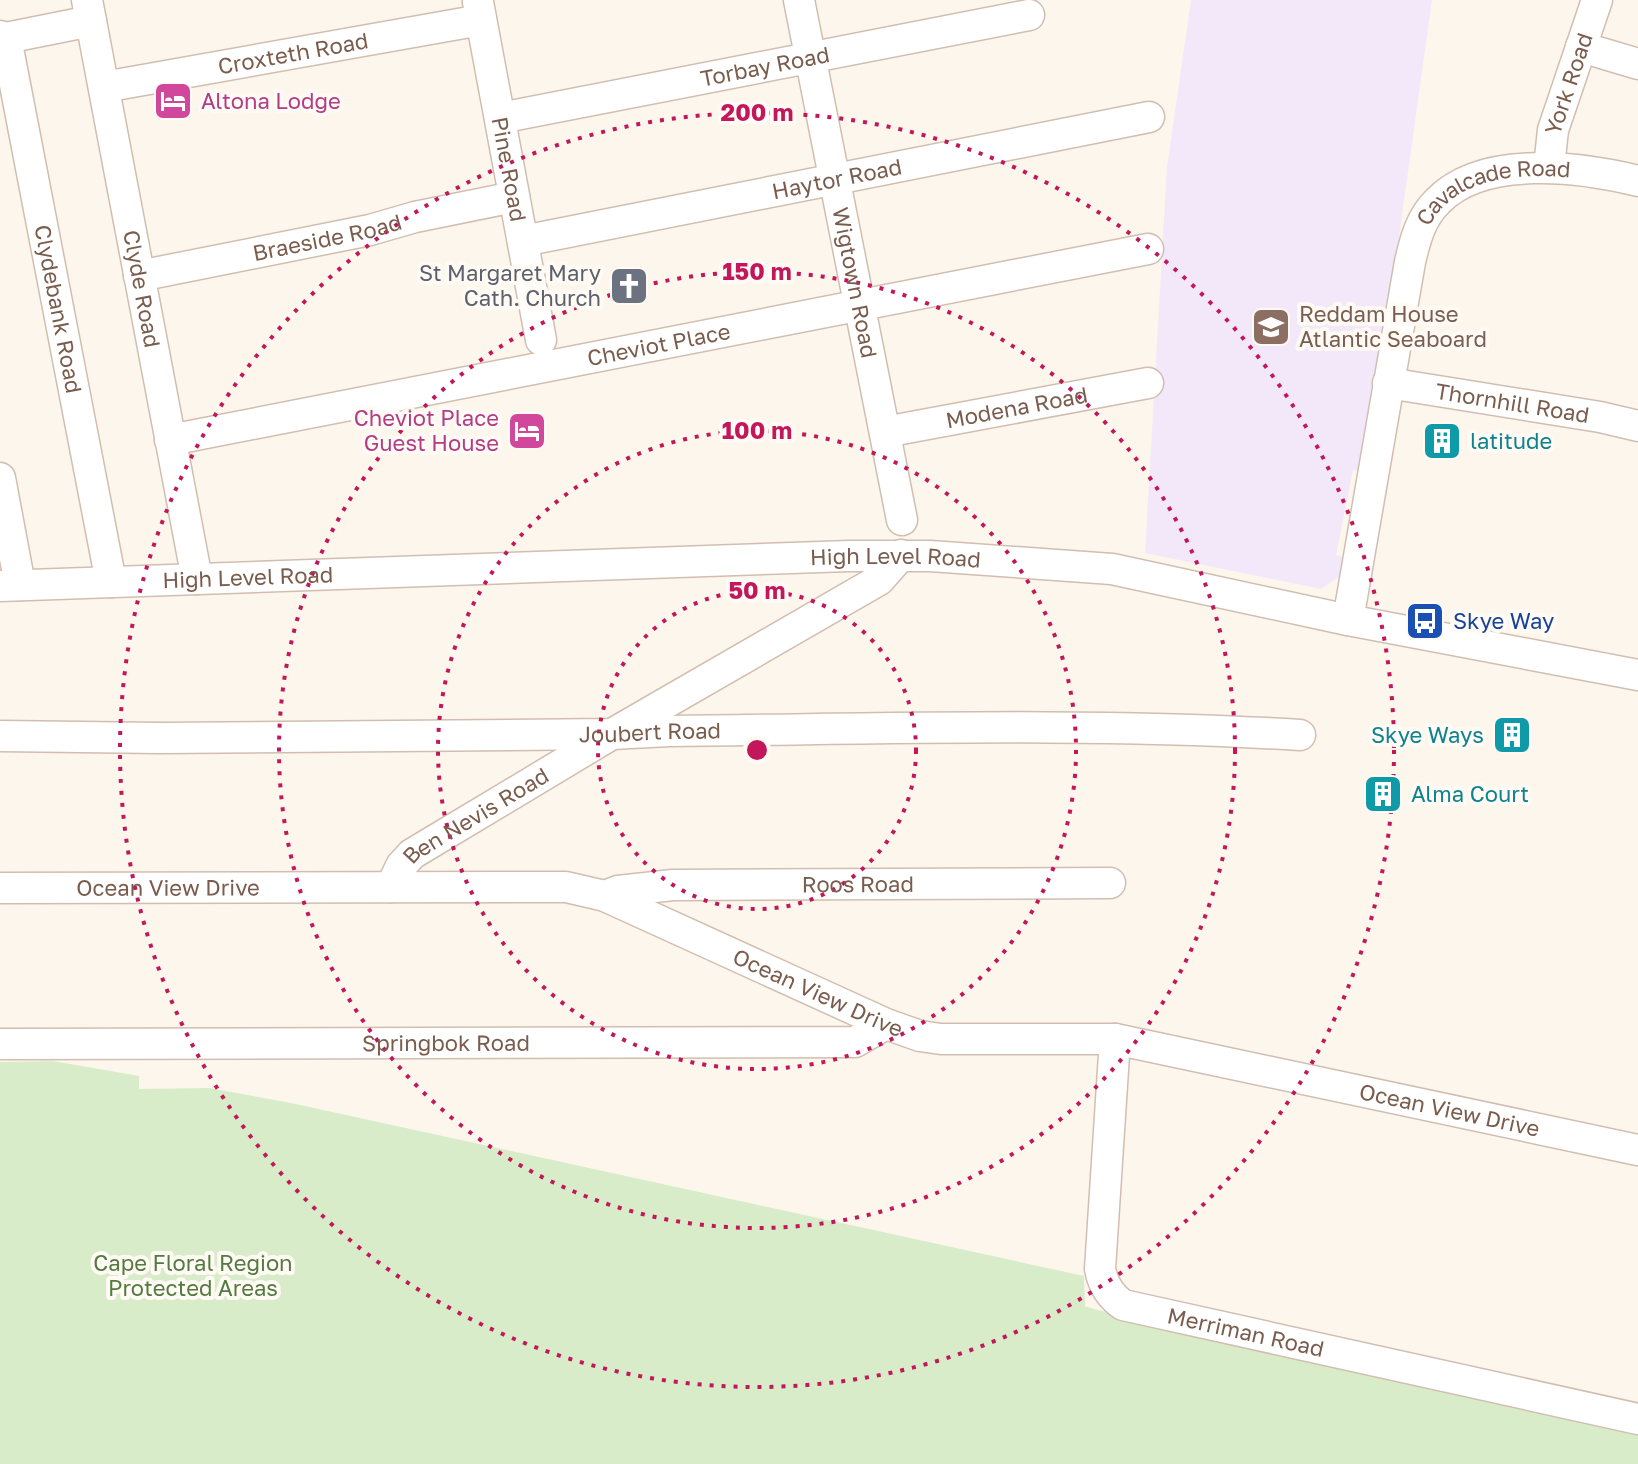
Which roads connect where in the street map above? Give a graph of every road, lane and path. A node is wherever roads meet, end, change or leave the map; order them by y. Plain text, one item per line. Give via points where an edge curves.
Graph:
1 (799, 0) edge
2 (1597, 0) edge
3 (479, 10) edge
4 (89, 11) edge
5 (1029, 15) dead end
6 (3, 37) edge
7 (1581, 47) junction
8 (811, 59) junction
9 (1638, 64) edge
10 (104, 87) junction
11 (1149, 117) dead end
12 (500, 118) junction
13 (1549, 167) junction
14 (836, 180) junction
15 (1638, 181) edge
16 (514, 197) junction
17 (523, 241) junction
18 (1148, 249) dead end
19 (139, 276) junction
20 (861, 306) junction
21 (541, 340) dead end
22 (1148, 383) dead end
23 (1388, 383) junction
24 (1638, 426) edge
25 (885, 432) junction
26 (170, 440) junction
27 (0, 478) edge
28 (902, 520) dead end
29 (901, 555) junction
30 (197, 579) junction
31 (111, 582) junction
32 (10, 586) edge
33 (1348, 620) junction
34 (1638, 675) edge
35 (612, 734) junction
36 (1300, 735) dead end
37 (0, 736) edge
38 (1110, 883) dead end
39 (391, 887) junction
40 (0, 888) edge
41 (605, 896) junction
42 (886, 1024) junction
43 (1115, 1039) junction
44 (0, 1044) edge
45 (1638, 1150) edge
46 (1638, 1419) edge

1 - 8 street, Wigtown Road
2 - 7 street, York Road
3 - 10 street, Croxteth Road
3 - 12 street, Pine Road
4 - 6 street, Clydebank Road
4 - 10 street, Clyde Road
5 - 8 street, Torbay Road
6 - 31 street, Clydebank Road
7 - 9 street
7 - 13 street, York Road via 1553,130
8 - 12 street, Torbay Road
8 - 14 street, Wigtown Road
10 - 19 street, Clyde Road
11 - 14 street, Haytor Road
12 - 16 street, Pine Road
13 - 15 street, Cavalcade Road
13 - 23 street, Cavalcade Road via 1466,181 1436,203 1421,226 1410,262
14 - 17 street, Haytor Road
14 - 20 street, Wigtown Road
16 - 17 street, Pine Road
16 - 19 street, Braeside Road
17 - 21 street, Pine Road
18 - 20 street, Cheviot Place
19 - 26 street, Clyde Road
20 - 25 street, Wigtown Road
20 - 26 street, Cheviot Place
22 - 25 street, Modena Road
23 - 24 street, Thornhill Road
23 - 33 street, Cavalcade Road
25 - 28 street, Wigtown Road
26 - 30 street, Clyde Road
27 - 32 street
29 - 30 street, High Level Road
29 - 33 street, High Level Road via 1112,569
29 - 35 street, Ben Nevis Road via 879,580
30 - 31 street, High Level Road
31 - 32 street, High Level Road
33 - 34 street, High Level Road
35 - 36 street, Joubert Road via 1092,729
35 - 37 street, Joubert Road
35 - 39 street, Ben Nevis Road via 412,854
38 - 41 street, Roos Road via 673,885
39 - 40 street, Ocean View Drive
39 - 41 street, Ocean View Drive via 566,887
41 - 42 street, Ocean View Drive
42 - 43 street, Ocean View Drive via 941,1039
42 - 44 street, Springbok Road via 855,1042
43 - 45 street, Ocean View Drive
43 - 46 street, Merriman Road via 1100,1269 1116,1301

